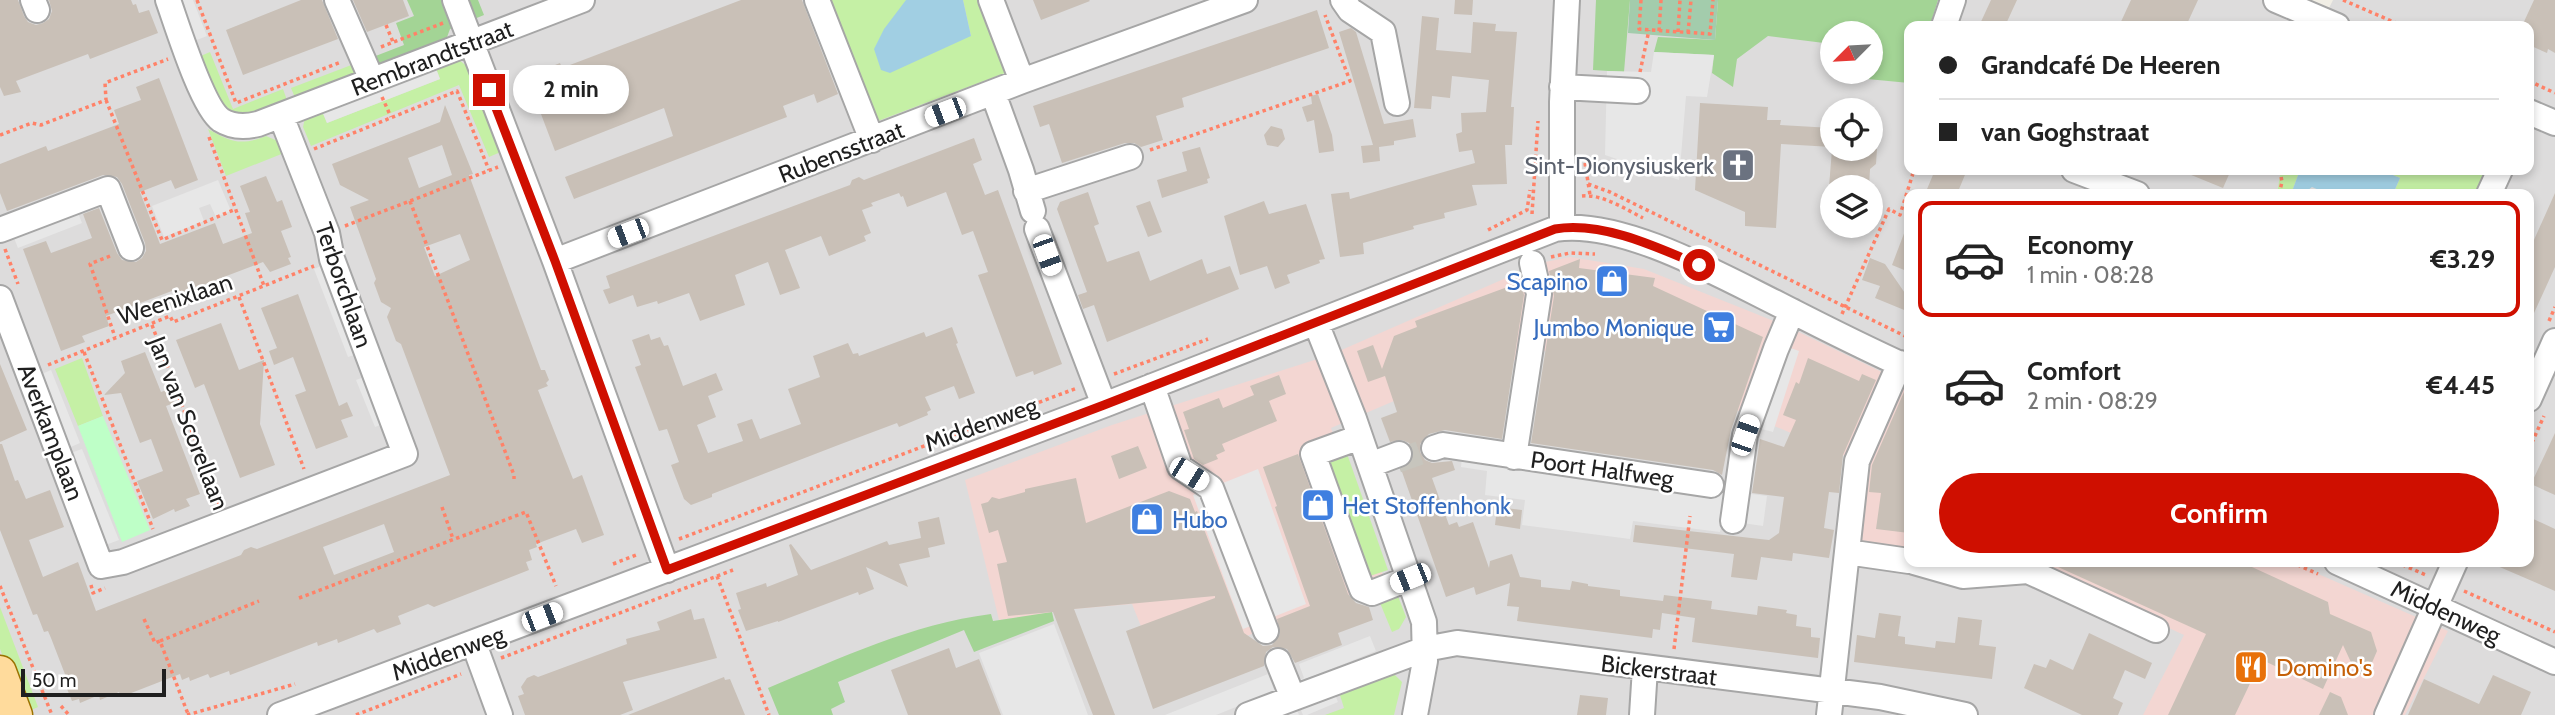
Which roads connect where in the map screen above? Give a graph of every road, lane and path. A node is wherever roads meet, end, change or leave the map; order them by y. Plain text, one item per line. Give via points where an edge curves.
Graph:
1 (168, 0) edge
2 (197, 0) edge
3 (337, 0) edge
4 (582, 0) edge
5 (817, 0) edge
6 (991, 0) edge
7 (1245, 0) edge
8 (1567, 0) edge
9 (1641, 0) edge
10 (1661, 0) edge
11 (1680, 0) edge
12 (1691, 0) edge
13 (1713, 0) edge
14 (1953, 0) edge
15 (2343, 0) edge
16 (2286, 2) edge
17 (1334, 6) edge
18 (458, 8) edge
19 (1946, 21) edge
20 (2326, 21) edge
21 (2391, 21) edge
22 (386, 25) dead end
23 (1649, 30) junction
24 (1659, 31) junction
25 (1678, 32) junction
26 (1688, 33) junction
27 (393, 42) junction
28 (471, 43) junction
29 (177, 55) dead end
30 (361, 55) junction
31 (372, 80) junction
32 (1022, 81) junction
33 (2534, 83) edge
34 (1562, 87) junction
35 (1636, 91) joint
36 (993, 93) junction
37 (2555, 93) edge
38 (106, 100) junction
39 (1397, 103) dead end
40 (2534, 114) edge
41 (281, 116) junction
42 (2555, 122) edge
43 (208, 134) dead end
44 (0, 135) edge
45 (872, 140) junction
46 (296, 154) junction
47 (1130, 157) joint
48 (516, 160) junction
49 (489, 170) junction
50 (2087, 175) edge
51 (1588, 184) dead end
52 (2124, 189) edge
53 (1530, 190) dead end
54 (1590, 195) dead end
55 (1607, 200) dead end
56 (410, 201) junction
57 (1533, 201) dead end
58 (1904, 202) edge
59 (236, 209) junction
60 (1032, 211) junction
61 (1526, 219) dead end
62 (1562, 228) junction
63 (0, 230) edge
64 (327, 233) junction
65 (1479, 234) dead end
66 (161, 235) junction
67 (131, 248) junction
68 (1600, 254) dead end
69 (332, 258) junction
70 (555, 261) junction
71 (1538, 261) joint
72 (264, 286) junction
73 (239, 297) junction
74 (0, 298) edge
75 (1845, 307) junction
76 (1792, 312) junction
77 (1841, 316) dead end
78 (1315, 323) junction
79 (151, 324) junction
80 (1904, 336) edge
81 (115, 338) junction
82 (2555, 341) edge
83 (84, 352) junction
84 (1904, 366) edge
85 (1904, 368) edge
86 (29, 372) junction
87 (1152, 386) junction
88 (1081, 387) dead end
89 (1104, 405) junction
90 (2537, 407) edge
91 (1360, 437) junction
92 (1434, 448) tunnel mouth
93 (405, 454) joint
94 (1504, 455) junction
95 (1398, 458) tunnel mouth
96 (1371, 468) junction
97 (513, 479) dead end
98 (1711, 485) dead end
99 (312, 491) junction
100 (442, 507) dead end
101 (1690, 516) dead end
102 (1733, 521) dead end
103 (226, 523) junction
104 (685, 537) dead end
105 (453, 539) junction
106 (160, 547) junction
107 (1847, 552) junction
108 (630, 558) dead end
109 (1904, 560) edge
110 (101, 566) joint
111 (605, 567) dead end
112 (1932, 567) edge
113 (2348, 567) edge
114 (2408, 567) edge
115 (2453, 567) edge
116 (667, 570) junction
117 (717, 576) dead end
118 (2431, 577) dead end
119 (1410, 578) junction
120 (0, 586) edge
121 (556, 586) dead end
122 (2460, 589) dead end
123 (299, 598) dead end
124 (259, 601) dead end
125 (2435, 607) junction
126 (144, 620) dead end
127 (1266, 631) dead end
128 (2155, 631) dead end
129 (2555, 632) edge
130 (160, 641) junction
131 (474, 643) junction
132 (1425, 649) junction
133 (1278, 661) dead end
134 (2555, 662) edge
135 (1645, 668) junction
136 (467, 671) dead end
137 (1671, 671) junction
138 (0, 672) edge
139 (307, 681) dead end
140 (1293, 698) junction
141 (1830, 703) edge
142 (61, 706) dead end
143 (16, 715) edge
144 (52, 715) edge
145 (69, 715) edge
146 (187, 715) edge
147 (280, 715) edge
148 (356, 715) edge
149 (500, 715) edge
150 (769, 715) edge
151 (1248, 715) edge
152 (1415, 715) edge
153 (1642, 715) edge
154 (1965, 715) edge
155 (2387, 715) edge

1 - 41 street, Rembrandtstraat via 214,114 225,122 248,126
2 - 30 path via 236,103
3 - 30 street
4 - 28 street, Rembrandtstraat
5 - 45 street
6 - 32 street
7 - 32 street, Rubensstraat
8 - 34 street
9 - 23 path via 1639,29
10 - 24 path
11 - 25 path
12 - 26 path
13 - 26 path via 1710,34
14 - 19 street
15 - 21 path
16 - 20 street
17 - 39 street via 1350,10 1383,32
17 - 47 path via 1350,81
18 - 27 path
18 - 28 street
22 - 27 path
23 - 24 path
23 - 35 path
24 - 25 path
25 - 26 path
27 - 30 path
28 - 31 street, Rembrandtstraat
28 - 48 street
29 - 38 path via 105,83
30 - 31 street
31 - 41 street, Rembrandtstraat
32 - 36 street, Rubensstraat
33 - 37 path
34 - 35 street
34 - 62 street
36 - 45 street, Rubensstraat
36 - 60 street
38 - 44 path
38 - 66 path
40 - 42 street
41 - 46 street, Terborchlaan
43 - 59 path
45 - 70 street, Rubensstraat
46 - 49 path via 457,91
46 - 64 street, Terborchlaan
47 - 60 street
48 - 49 path
48 - 70 street
49 - 56 path
50 - 52 street
51 - 75 path
53 - 65 path via 1527,210
54 - 55 path
56 - 64 path
56 - 97 path
57 - 61 path
58 - 75 path via 1900,215 1889,209
59 - 66 path via 162,240
59 - 72 path
60 - 89 street
62 - 76 street, Middenweg via 1616,235 1657,247
62 - 78 street, Middenweg
63 - 67 street via 108,189
64 - 69 street, Terborchlaan
66 - 67 path
67 - 81 path via 90,264
68 - 71 path via 1570,253
69 - 72 path, Weenixlaan
69 - 93 street, Terborchlaan
70 - 116 street
71 - 94 street via 1539,294
72 - 73 path, Weenixlaan
73 - 79 path, Weenixlaan via 173,322 170,316
73 - 99 path
74 - 86 street, Averkamplaan
75 - 77 path
75 - 80 path
76 - 84 street, Middenweg
76 - 102 street via 1745,435
78 - 87 street, Middenweg
78 - 91 street
79 - 81 path, Weenixlaan
79 - 103 path, Jan van Scorellaan
81 - 83 path, Weenixlaan
82 - 90 street
83 - 86 path, Weenixlaan
83 - 106 path
85 - 107 street via 1857,461
86 - 110 street, Averkamplaan
87 - 89 street, Middenweg
87 - 127 street via 1180,467 1211,488
88 - 104 path, Middenweg
89 - 116 street, Middenweg
91 - 96 street
91 - 119 street via 1313,454 1362,589 1372,593
92 - 94 street, Poort Halfweg via 1443,445
93 - 99 street, Jan van Scorellaan
94 - 98 street, Poort Halfweg
95 - 96 street
96 - 119 street
99 - 103 street, Jan van Scorellaan
100 - 105 path
101 - 137 path
103 - 106 street, Jan van Scorellaan
105 - 121 path via 526,512
105 - 123 path
106 - 110 street, Jan van Scorellaan
107 - 109 street
107 - 141 street
108 - 111 path
112 - 128 street via 1963,576 2028,571
113 - 125 street, Middenweg
114 - 118 path
115 - 125 street
116 - 131 street, Middenweg
117 - 150 path
119 - 132 street via 1424,622
120 - 144 path
122 - 129 path
124 - 130 path
125 - 134 street, Middenweg
125 - 155 street
126 - 130 path via 155,643
130 - 146 path
131 - 147 street, Middenweg
131 - 149 street
132 - 135 street, Bickerstraat via 1457,643
132 - 140 street, Bickerstraat
132 - 152 street
133 - 140 street
135 - 137 street, Bickerstraat
135 - 153 street
136 - 148 path, Middenweg
137 - 141 street, Bickerstraat
138 - 143 main road
139 - 146 path
140 - 151 street, Bickerstraat
141 - 154 street, Bickerstraat via 1880,697
142 - 145 path

